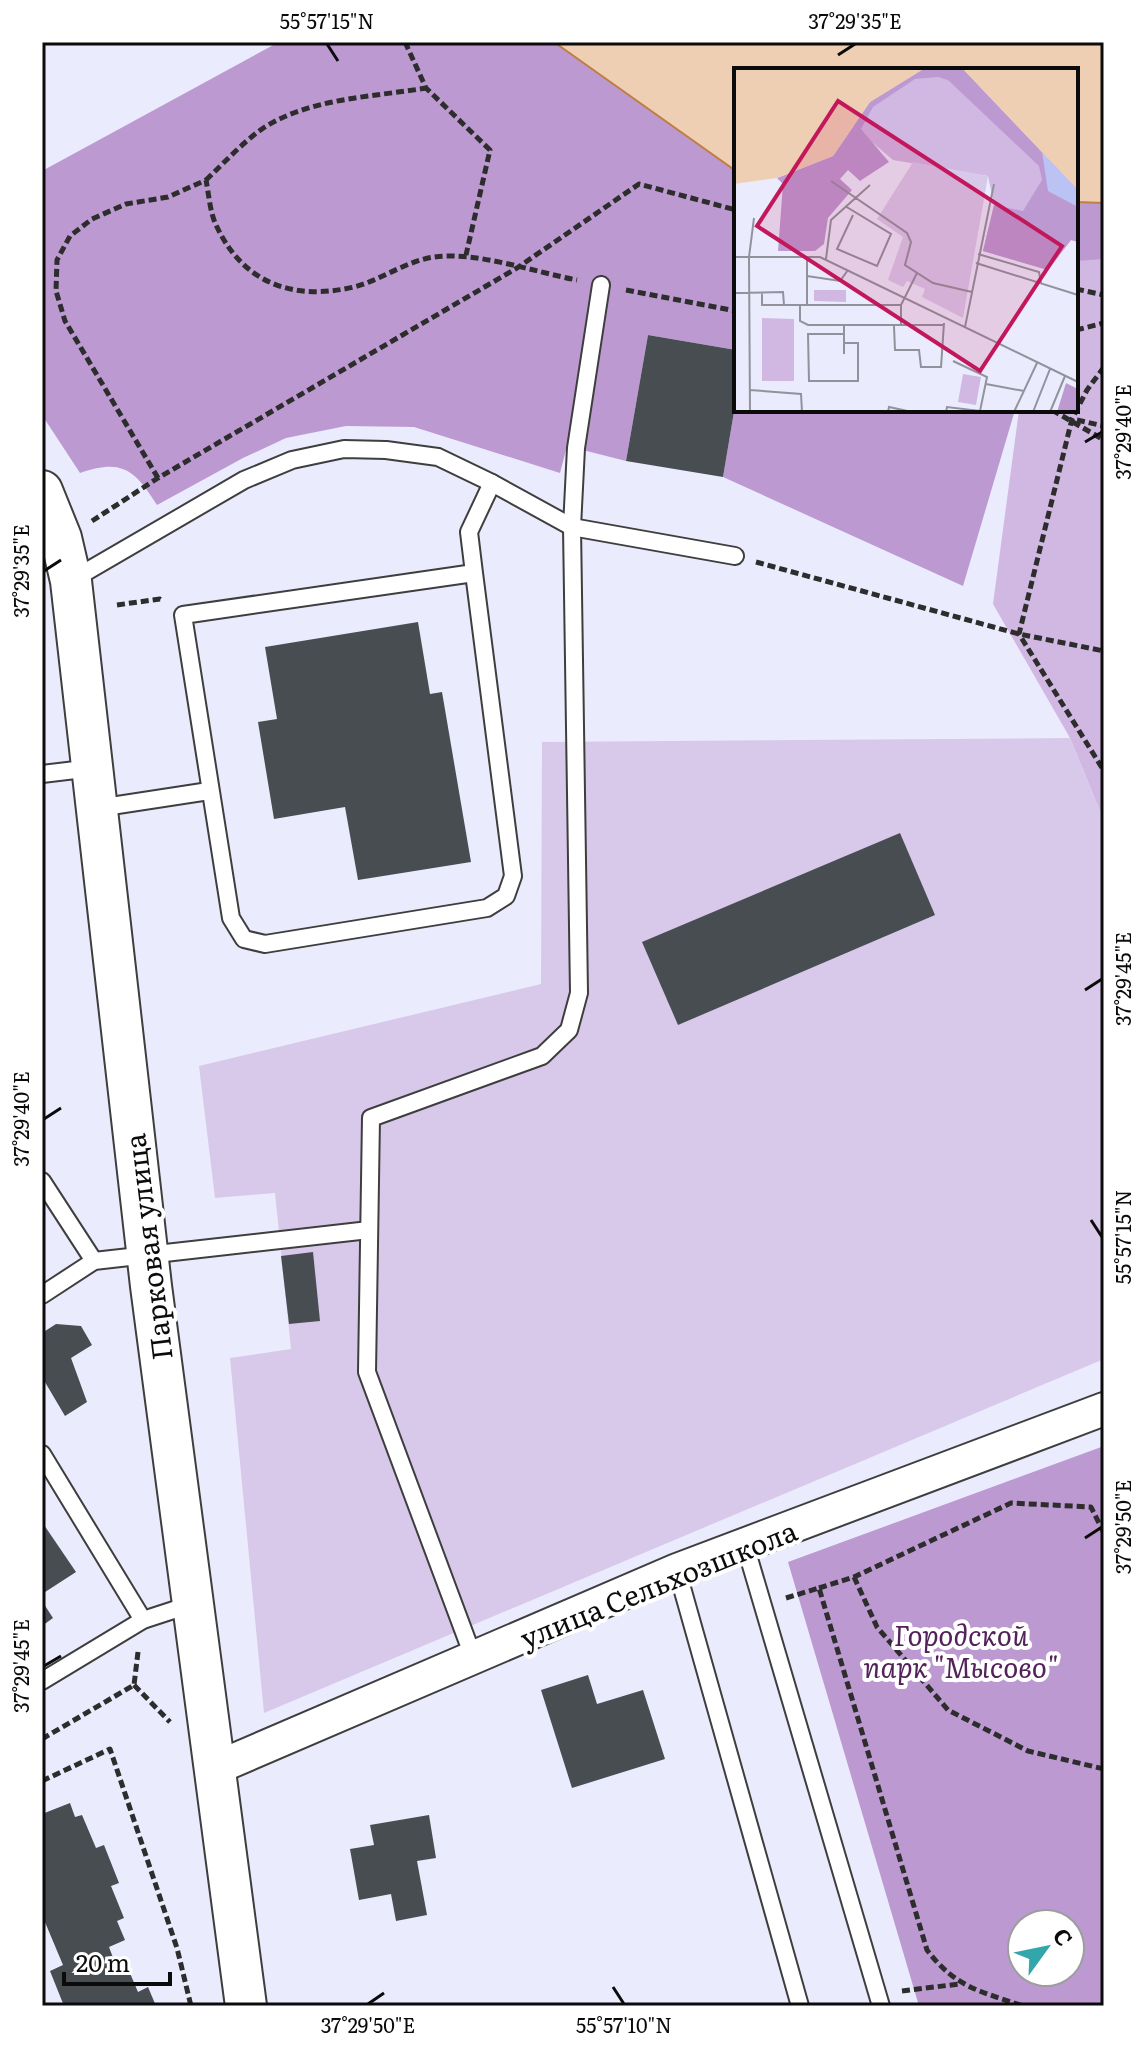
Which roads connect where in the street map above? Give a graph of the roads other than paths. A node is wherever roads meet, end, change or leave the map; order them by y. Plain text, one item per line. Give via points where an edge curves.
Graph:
1 (601, 285) road end
2 (492, 483) junction
3 (42, 491) edge
4 (572, 527) junction
5 (735, 556) road end
6 (474, 573) junction
7 (71, 581) junction
8 (93, 768) junction
9 (42, 774) edge
10 (209, 791) junction
11 (98, 808) junction
12 (42, 1181) edge
13 (369, 1230) junction
14 (147, 1255) junction
15 (94, 1261) junction
16 (42, 1295) edge
17 (1104, 1409) edge
18 (42, 1454) edge
19 (745, 1545) junction
20 (677, 1570) junction
21 (194, 1604) junction
22 (143, 1620) junction
23 (474, 1659) junction
24 (42, 1681) edge
25 (216, 1768) junction
26 (879, 2000) edge
27 (246, 2006) edge
28 (800, 2006) edge

1 - 4 lane via 576,448
2 - 4 lane
2 - 6 lane via 469,532
2 - 7 lane via 438,457 386,450 344,449 292,460 244,480
3 - 7 street, Парковая улица
4 - 5 lane
4 - 13 lane via 579,993 569,1030 542,1056 371,1118
6 - 10 lane via 183,615
6 - 10 lane via 513,876 506,896 487,908 354,930 265,944 244,939 231,918
7 - 8 street, Парковая улица
8 - 9 lane
8 - 11 street, Парковая улица
10 - 11 lane
11 - 14 street, Парковая улица
12 - 15 lane
13 - 14 lane
13 - 23 lane via 367,1372
14 - 15 lane
14 - 21 street, Парковая улица
15 - 16 lane
17 - 19 street, улица Сельхозшкола
18 - 22 lane
19 - 20 street, улица Сельхозшкола
19 - 26 lane
20 - 23 street, улица Сельхозшкола
20 - 28 lane
21 - 22 lane
21 - 25 street, Парковая улица
22 - 24 lane
23 - 25 street, улица Сельхозшкола
25 - 27 street, Парковая улица

